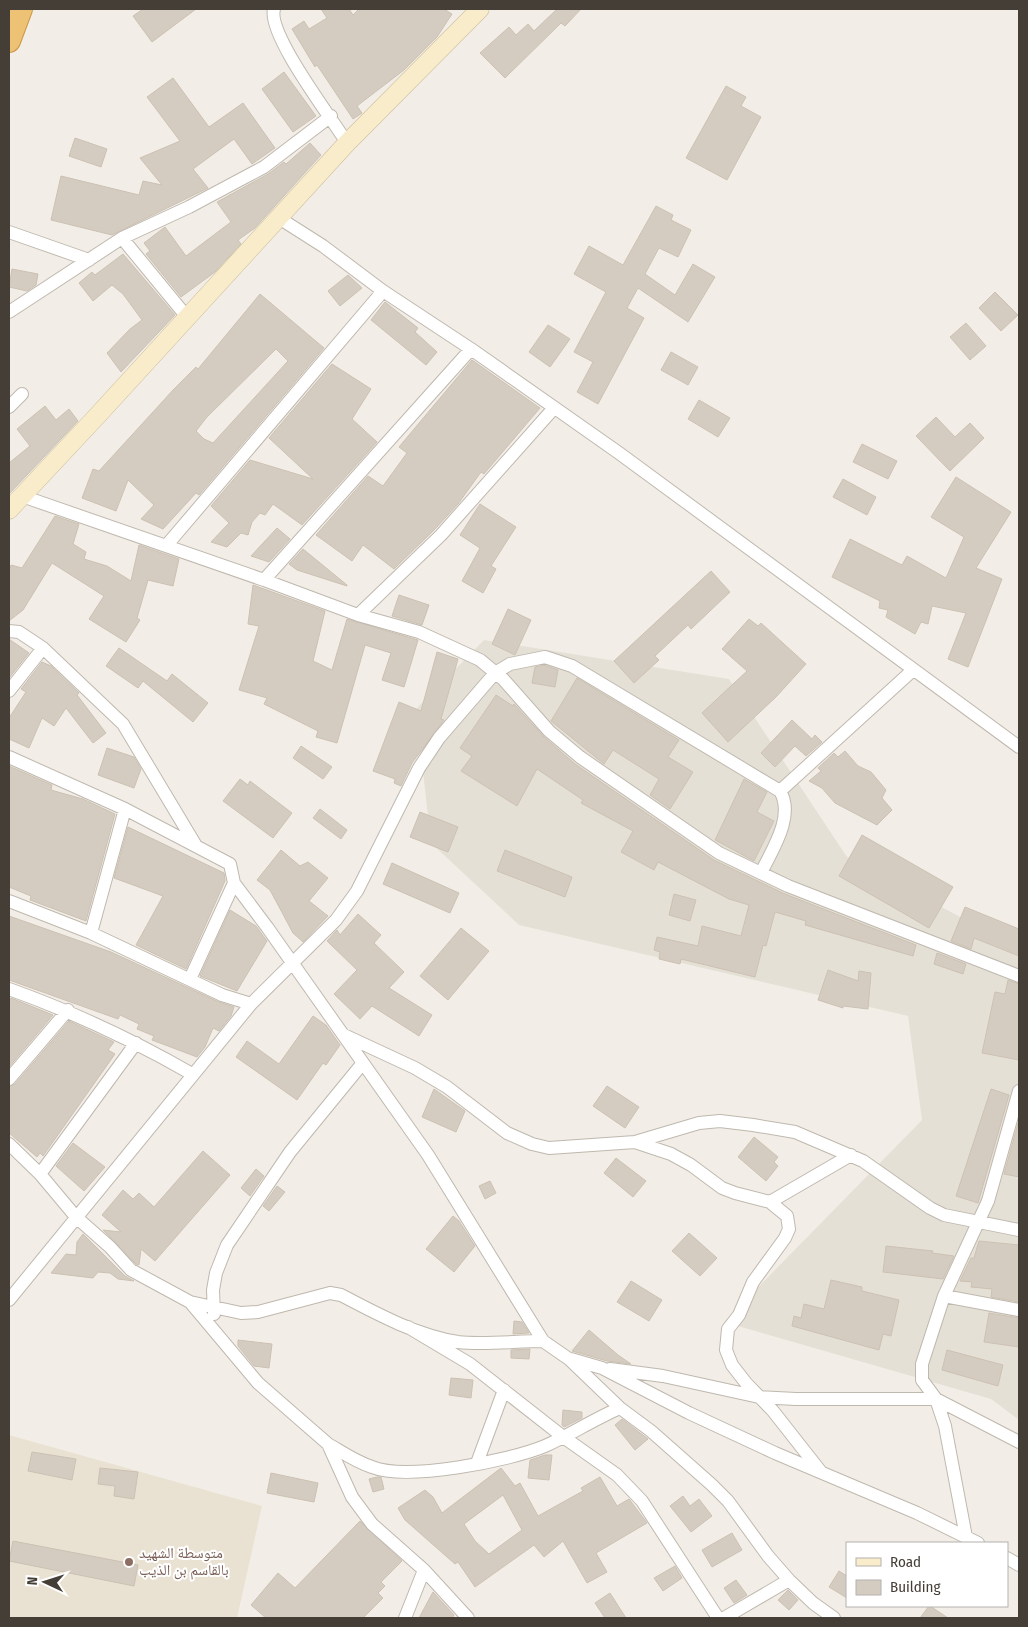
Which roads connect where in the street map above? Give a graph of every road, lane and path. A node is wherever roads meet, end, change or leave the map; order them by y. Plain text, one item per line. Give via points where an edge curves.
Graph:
1 (21, 9) edge
2 (274, 9) edge
3 (480, 9) edge
4 (9, 41) edge
5 (331, 116) junction
6 (347, 142) junction
7 (279, 218) junction
8 (9, 232) edge
9 (122, 238) junction
10 (89, 260) junction
11 (383, 291) junction
12 (9, 312) edge
13 (187, 317) junction
14 (471, 349) junction
15 (22, 394) dead end
16 (9, 406) edge
17 (554, 408) junction
18 (22, 496) junction
19 (9, 510) edge
20 (166, 546) junction
21 (264, 580) junction
22 (358, 615) junction
23 (9, 631) edge
24 (43, 648) junction
25 (913, 670) junction
26 (495, 673) junction
27 (9, 691) edge
28 (1019, 747) edge
29 (9, 757) edge
30 (780, 791) junction
31 (125, 809) junction
32 (195, 844) junction
33 (761, 873) junction
34 (234, 883) junction
35 (9, 902) edge
36 (91, 933) junction
37 (292, 962) junction
38 (1019, 976) edge
39 (190, 979) junction
40 (9, 989) edge
41 (251, 1004) junction
42 (68, 1010) junction
43 (344, 1035) junction
44 (136, 1043) junction
45 (362, 1064) junction
46 (192, 1074) junction
47 (9, 1079) edge
48 (1019, 1091) edge
49 (636, 1142) junction
50 (9, 1144) edge
51 (851, 1155) junction
52 (40, 1174) junction
53 (770, 1202) junction
54 (76, 1217) junction
55 (976, 1223) junction
56 (1019, 1230) edge
57 (13, 1287) edge
58 (944, 1296) junction
59 (9, 1300) edge
60 (190, 1302) junction
61 (213, 1308) junction
62 (1019, 1310) edge
63 (408, 1327) junction
64 (216, 1332) junction
65 (543, 1341) junction
66 (569, 1359) junction
67 (602, 1368) junction
68 (504, 1390) junction
69 (759, 1396) junction
70 (936, 1399) junction
71 (620, 1408) junction
72 (562, 1436) junction
73 (1019, 1442) edge
74 (328, 1444) junction
75 (478, 1463) junction
76 (821, 1472) junction
77 (966, 1537) junction
78 (976, 1542) edge
79 (1008, 1559) edge
80 (1019, 1565) edge
81 (424, 1570) junction
82 (789, 1580) junction
83 (404, 1618) edge
84 (468, 1618) edge
85 (718, 1618) edge
86 (724, 1618) edge
87 (834, 1618) edge

1 - 4 highway
2 - 5 street via 272,19 293,62
3 - 6 street
5 - 6 street
5 - 9 street via 264,167 190,207
6 - 7 street
7 - 11 street
7 - 13 street
8 - 10 street
9 - 10 street
9 - 13 street
10 - 12 street
11 - 14 street
11 - 20 street
13 - 18 street
14 - 17 street
14 - 21 street
15 - 16 street
17 - 22 street via 447,529
17 - 25 street
18 - 19 street
18 - 20 street
20 - 21 street
21 - 22 street
22 - 26 street via 419,632 480,660
23 - 24 street via 19,632
24 - 27 street
24 - 32 street via 123,724
25 - 28 street
25 - 30 street
26 - 30 street via 528,658 556,659
26 - 33 street via 548,731 580,757 719,853
26 - 37 street via 439,738 419,768 356,891 336,920
29 - 31 street
30 - 33 street via 784,798 785,816
31 - 32 street
31 - 36 street
32 - 34 street via 230,864
33 - 38 street
34 - 37 street
34 - 39 street
35 - 36 street
36 - 39 street
37 - 41 street
37 - 43 street
39 - 41 street via 222,995
40 - 42 street
41 - 46 street
42 - 44 street
42 - 47 street
43 - 45 street
43 - 49 street via 415,1068 447,1087 507,1133 532,1144 549,1148
44 - 46 street
44 - 52 street
45 - 61 street via 290,1152 227,1245 216,1272
45 - 65 street via 428,1155
46 - 54 street
48 - 55 street via 988,1201
49 - 51 street via 699,1123 720,1121 795,1132
49 - 53 street via 684,1161 722,1188
50 - 52 street
51 - 53 street
51 - 55 street via 930,1208
52 - 54 street
53 - 69 street via 787,1216 789,1229 753,1282 739,1315 728,1329 726,1340 732,1365
54 - 57 street
54 - 60 street via 131,1270
55 - 56 street
55 - 58 street
57 - 59 street
58 - 62 street
58 - 70 street via 922,1364 922,1380
60 - 61 street
60 - 64 street
61 - 63 street via 258,1312 330,1293 341,1295
61 - 64 street
63 - 65 street via 461,1342
63 - 68 street via 470,1364
64 - 74 street via 258,1383
65 - 66 street
66 - 67 street
66 - 71 street
67 - 69 street via 663,1376
67 - 76 street via 689,1414
68 - 72 street
68 - 75 street
69 - 70 street
69 - 76 street
70 - 73 street
70 - 77 street
71 - 72 street
71 - 82 street via 651,1431 728,1501
72 - 75 street via 545,1446
72 - 85 street via 617,1475 642,1501
74 - 75 street via 372,1468 393,1472 442,1470
74 - 81 street via 343,1480 372,1524
76 - 77 street
77 - 78 street
79 - 80 street
81 - 83 street
81 - 84 street
82 - 86 street
82 - 87 street

